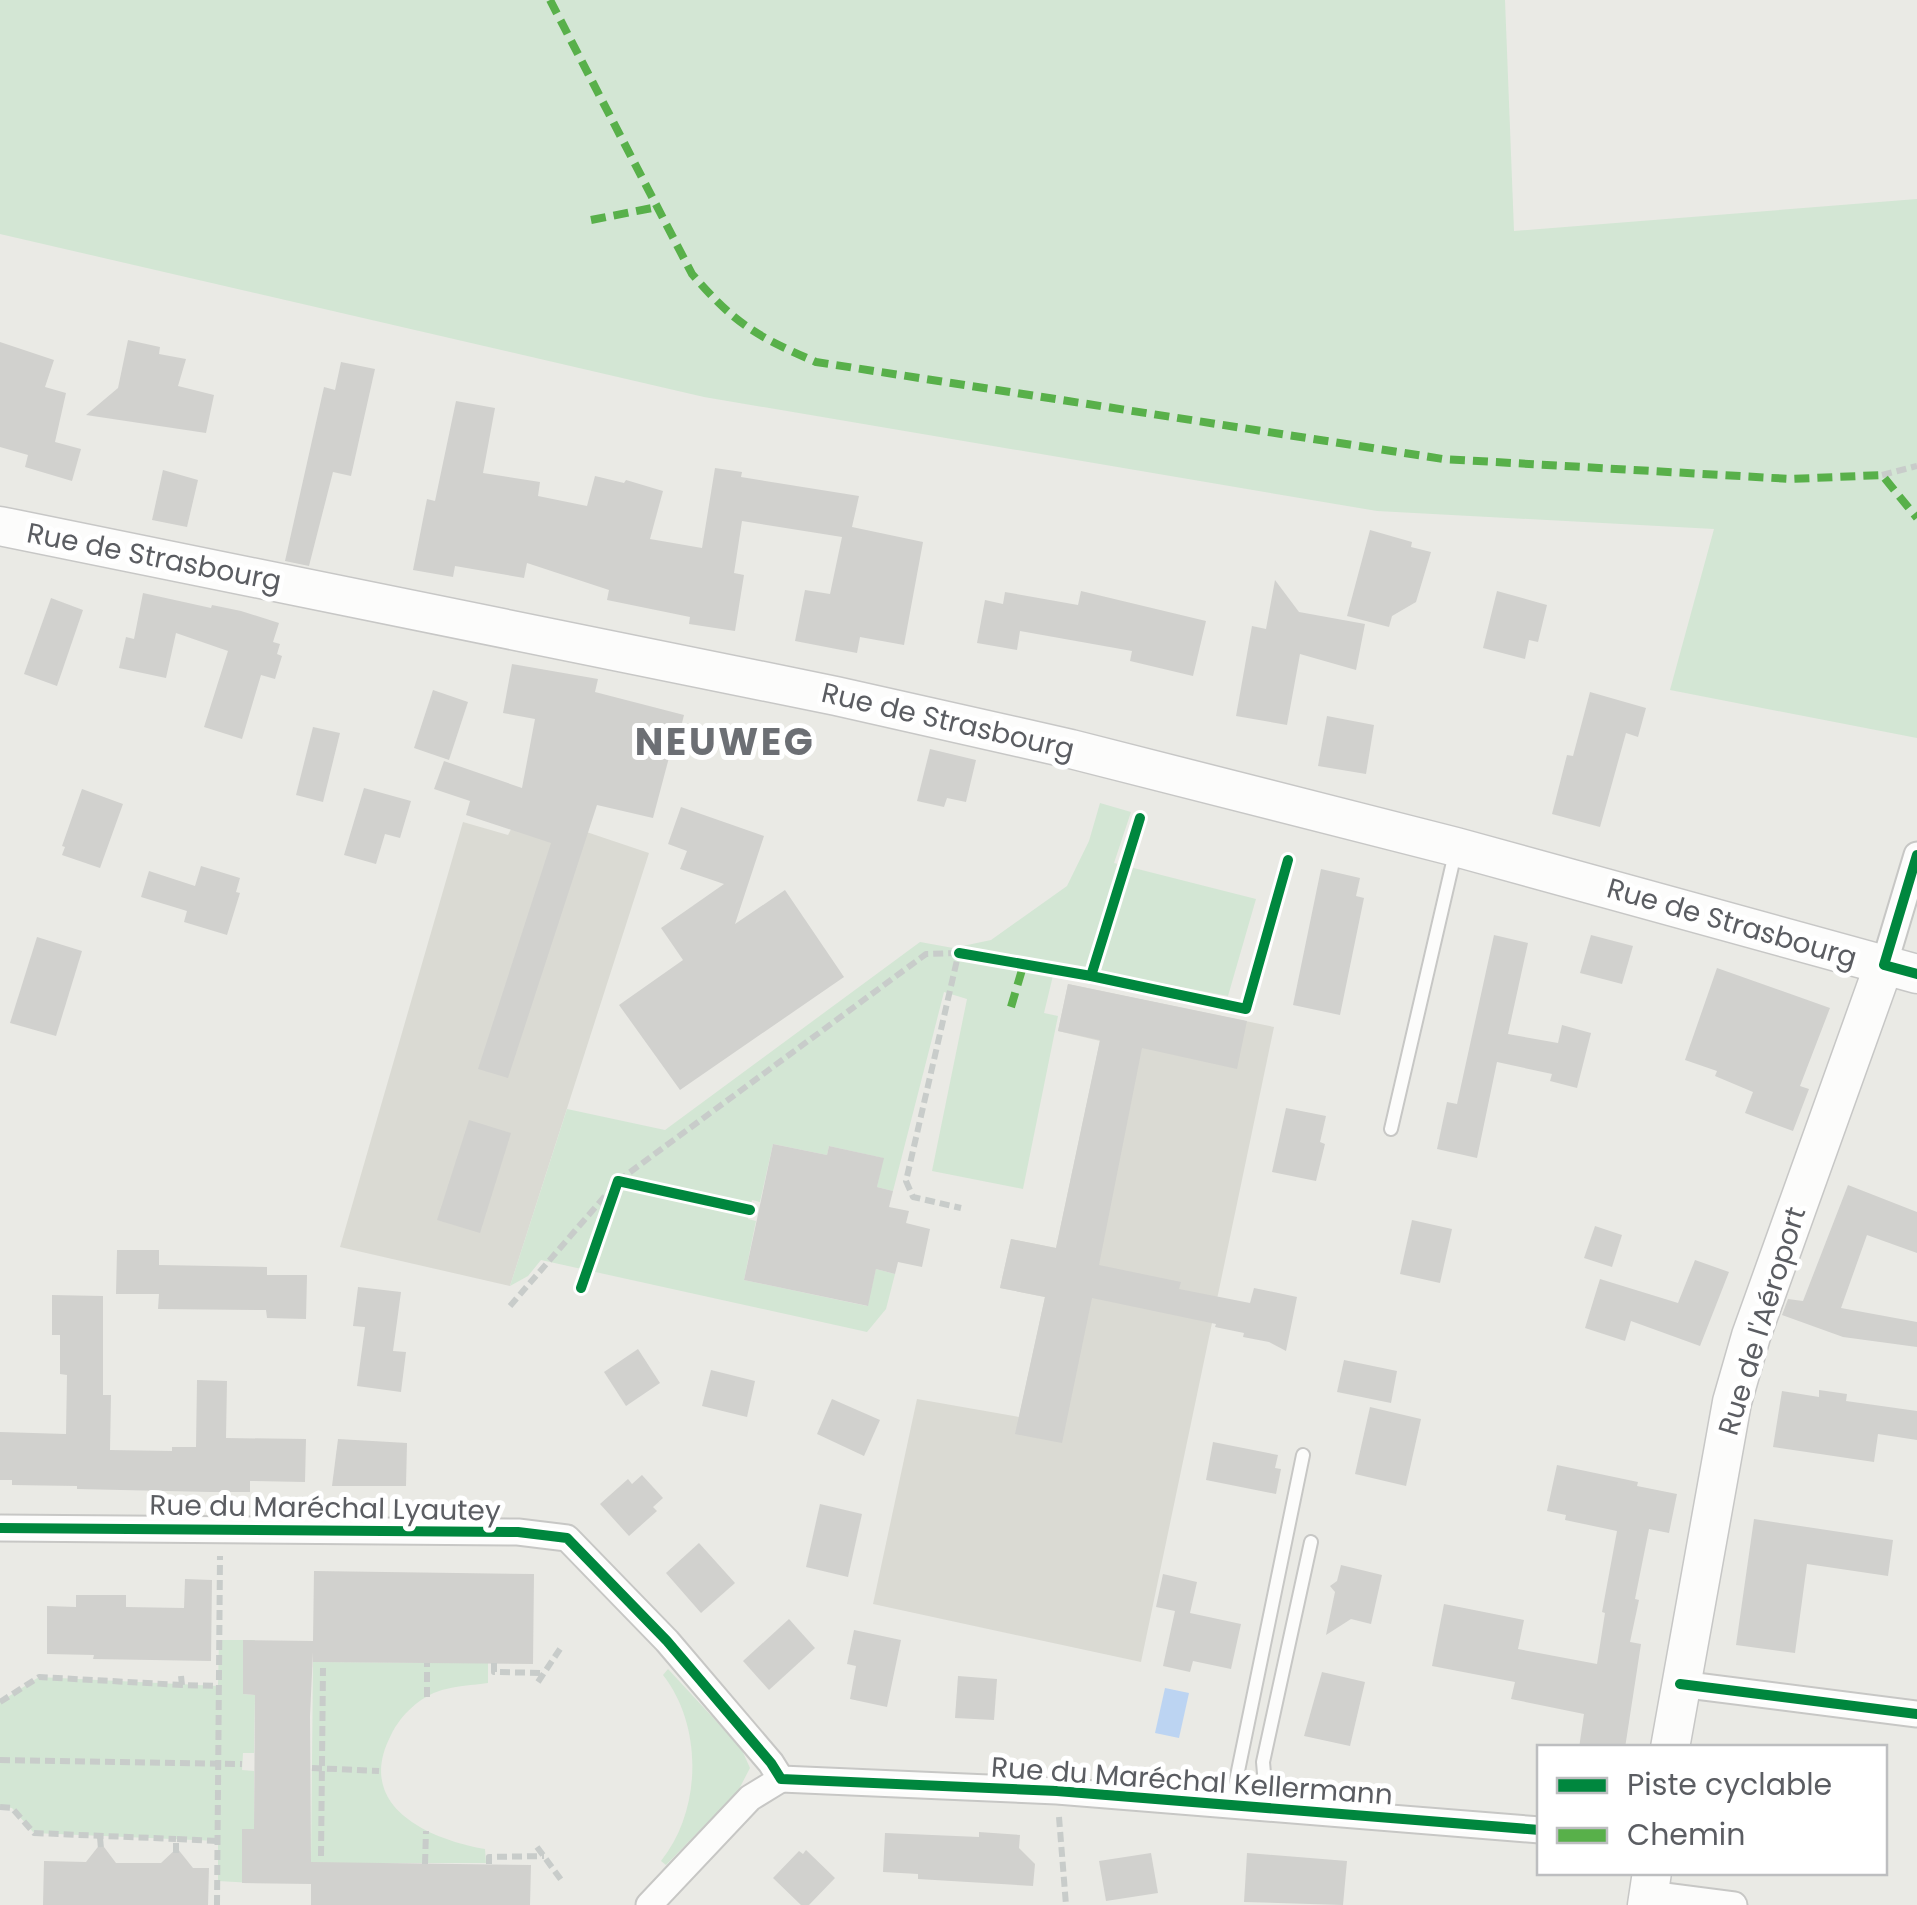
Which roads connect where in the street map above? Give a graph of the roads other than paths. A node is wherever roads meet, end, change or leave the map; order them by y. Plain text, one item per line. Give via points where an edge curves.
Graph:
1 (0, 526) edge
2 (1456, 846) junction
3 (1917, 855) edge
4 (1900, 969) edge
5 (1391, 1129) dead end
6 (1302, 1456) dead end
7 (0, 1528) edge
8 (1311, 1542) dead end
9 (1680, 1684) junction
10 (1917, 1714) edge
11 (1670, 1745) edge
12 (781, 1780) junction
13 (1231, 1805) junction
14 (1267, 1808) junction
15 (1537, 1830) edge
16 (1649, 1890) edge
17 (649, 1905) edge
18 (1734, 1905) edge

1 - 2 main road, Rue de Strasbourg via 836,696
2 - 4 main road, Rue de Strasbourg
2 - 5 lane
3 - 4 street
4 - 9 main road, Rue de l'Aéroport via 1742,1369
6 - 13 lane
7 - 12 street, Rue du Maréchal Lyautey via 518,1532 567,1538 667,1641
8 - 14 lane via 1263,1762
9 - 10 street
9 - 11 main road, Rue de l'Aéroport
12 - 13 street, Rue du Maréchal Kellermann
12 - 17 street via 750,1798
13 - 14 street, Rue du Maréchal Kellermann
14 - 15 street, Rue du Maréchal Kellermann
16 - 18 street

